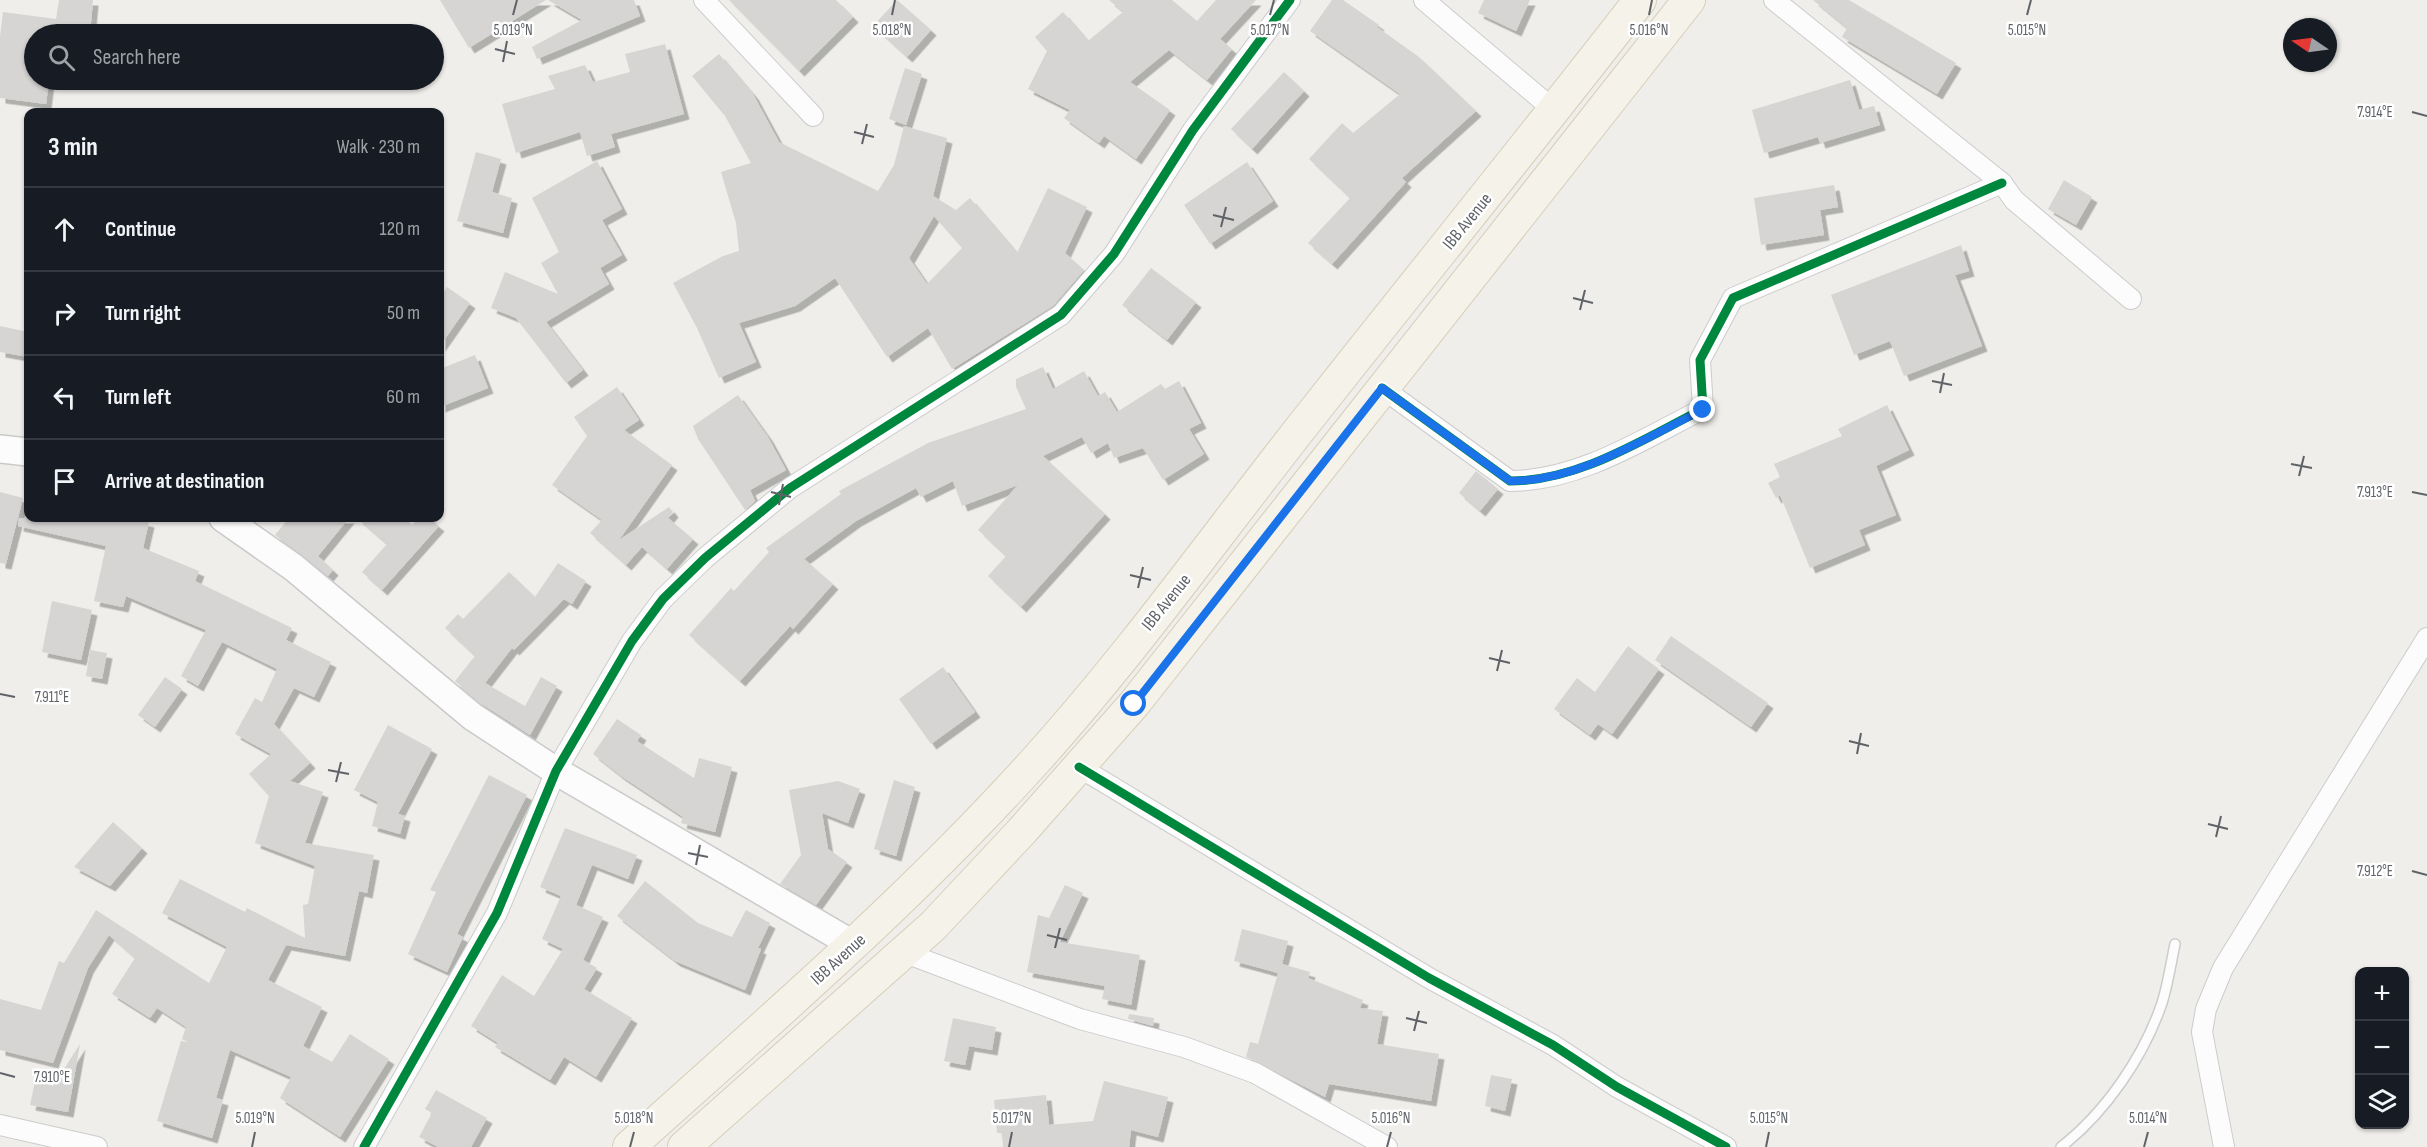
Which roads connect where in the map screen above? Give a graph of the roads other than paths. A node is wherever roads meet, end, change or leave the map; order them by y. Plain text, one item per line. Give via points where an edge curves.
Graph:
1 (704, 0) edge
2 (1290, 0) edge
3 (1424, 0) edge
4 (1640, 0) edge
5 (1689, 0) edge
6 (1774, 0) edge
7 (1554, 110) junction
8 (813, 116) dead end
9 (2002, 183) junction
10 (2131, 299) dead end
11 (1382, 388) junction
12 (0, 449) edge
13 (24, 452) edge
14 (237, 522) edge
15 (2427, 638) edge
16 (1078, 767) junction
17 (556, 771) junction
18 (2175, 944) dead end
19 (854, 945) junction
20 (903, 952) junction
21 (0, 1125) edge
22 (97, 1147) edge
23 (364, 1147) edge
24 (629, 1147) edge
25 (684, 1147) edge
26 (1387, 1147) edge
27 (1726, 1147) edge
28 (2061, 1147) edge
29 (2224, 1147) edge

1 - 8 street
2 - 17 street via 1193,130 1114,254 1061,315 790,488 705,558 663,599 632,642
3 - 7 street
4 - 7 main road, IBB Avenue
5 - 11 main road
6 - 9 street
7 - 19 main road, IBB Avenue via 1312,413 1209,550 1037,759
9 - 10 street via 2014,201
9 - 11 street via 1733,298 1700,360 1703,410 1580,469 1536,481 1510,481
11 - 16 main road via 1134,704
12 - 13 street
14 - 17 street via 473,717
15 - 29 street via 2223,968 2206,1009 2202,1032
16 - 20 main road via 933,926
16 - 27 street via 1429,978 1553,1045 1617,1087
17 - 19 street
17 - 23 street via 497,913
18 - 28 lane via 2162,1003 2138,1057 2104,1103
19 - 24 main road, IBB Avenue
20 - 25 main road
20 - 26 street via 1080,1019 1184,1047 1255,1073
21 - 22 street

